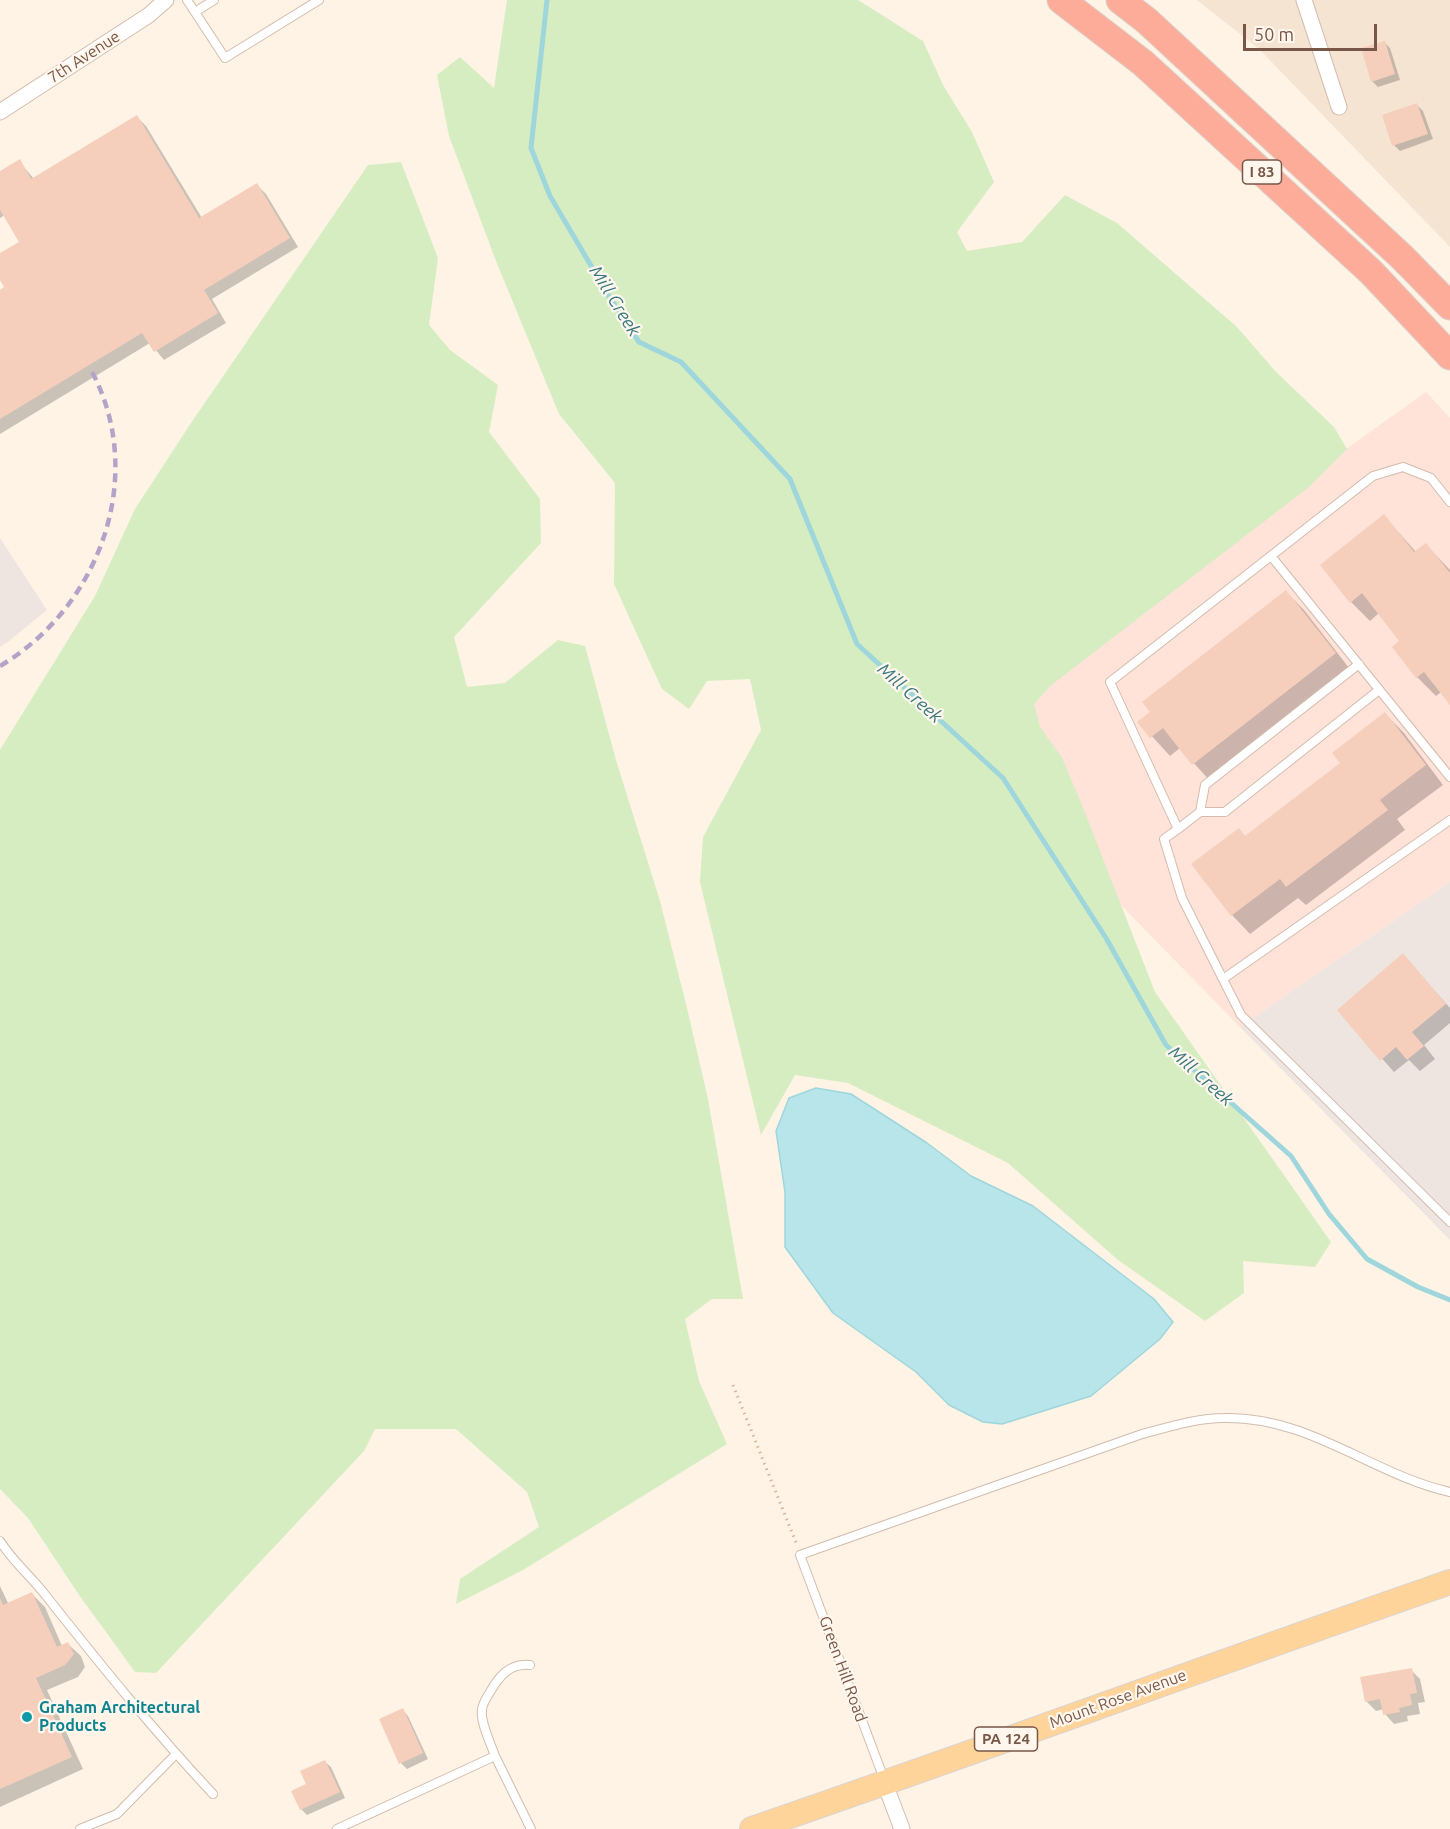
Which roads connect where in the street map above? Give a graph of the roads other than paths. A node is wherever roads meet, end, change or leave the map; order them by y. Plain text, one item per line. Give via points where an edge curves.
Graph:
1 (166, 0) edge
2 (187, 0) edge
3 (214, 0) edge
4 (319, 0) edge
5 (1061, 0) edge
6 (1120, 0) edge
7 (1304, 0) edge
8 (195, 12) junction
9 (1339, 107) dead end
10 (0, 111) edge
11 (1450, 306) edge
12 (1450, 356) edge
13 (1450, 502) edge
14 (1271, 556) junction
15 (1359, 664) junction
16 (1379, 690) junction
17 (1450, 777) edge
18 (1200, 812) junction
19 (1450, 820) edge
20 (1178, 828) junction
21 (1222, 979) junction
22 (1450, 1222) edge
23 (1450, 1492) edge
24 (0, 1541) edge
25 (1450, 1582) edge
26 (530, 1665) dead end
27 (176, 1754) junction
28 (495, 1756) junction
29 (885, 1784) junction
30 (213, 1794) dead end
31 (81, 1829) edge
32 (337, 1829) edge
33 (531, 1829) edge
34 (752, 1829) edge
35 (902, 1829) edge

1 - 10 street, 7th Avenue via 149,15
2 - 8 lane
3 - 8 lane
4 - 8 lane via 225,58
5 - 12 highway, I 83 via 1143,63 1371,272
6 - 11 highway, I 83 via 1164,36
7 - 9 street
13 - 14 lane via 1431,478 1403,467 1373,476
14 - 15 lane
14 - 20 lane via 1110,682
15 - 16 lane
15 - 18 lane via 1205,785
16 - 17 lane
16 - 18 lane via 1225,812
18 - 20 lane
19 - 21 lane
20 - 21 lane via 1164,839 1182,898
21 - 22 lane via 1240,1015
23 - 29 lane, Green Hill Road via 1406,1479 1326,1440 1289,1427 1258,1419 1222,1418 1186,1422 1142,1434 800,1555
24 - 27 lane
25 - 29 main road, Mount Rose Avenue / PA 124
26 - 28 lane via 522,1664 497,1679 481,1710
27 - 30 lane
27 - 31 lane via 117,1814
28 - 32 lane
28 - 33 lane
29 - 34 main road, Mount Rose Avenue / PA 124
29 - 35 street

